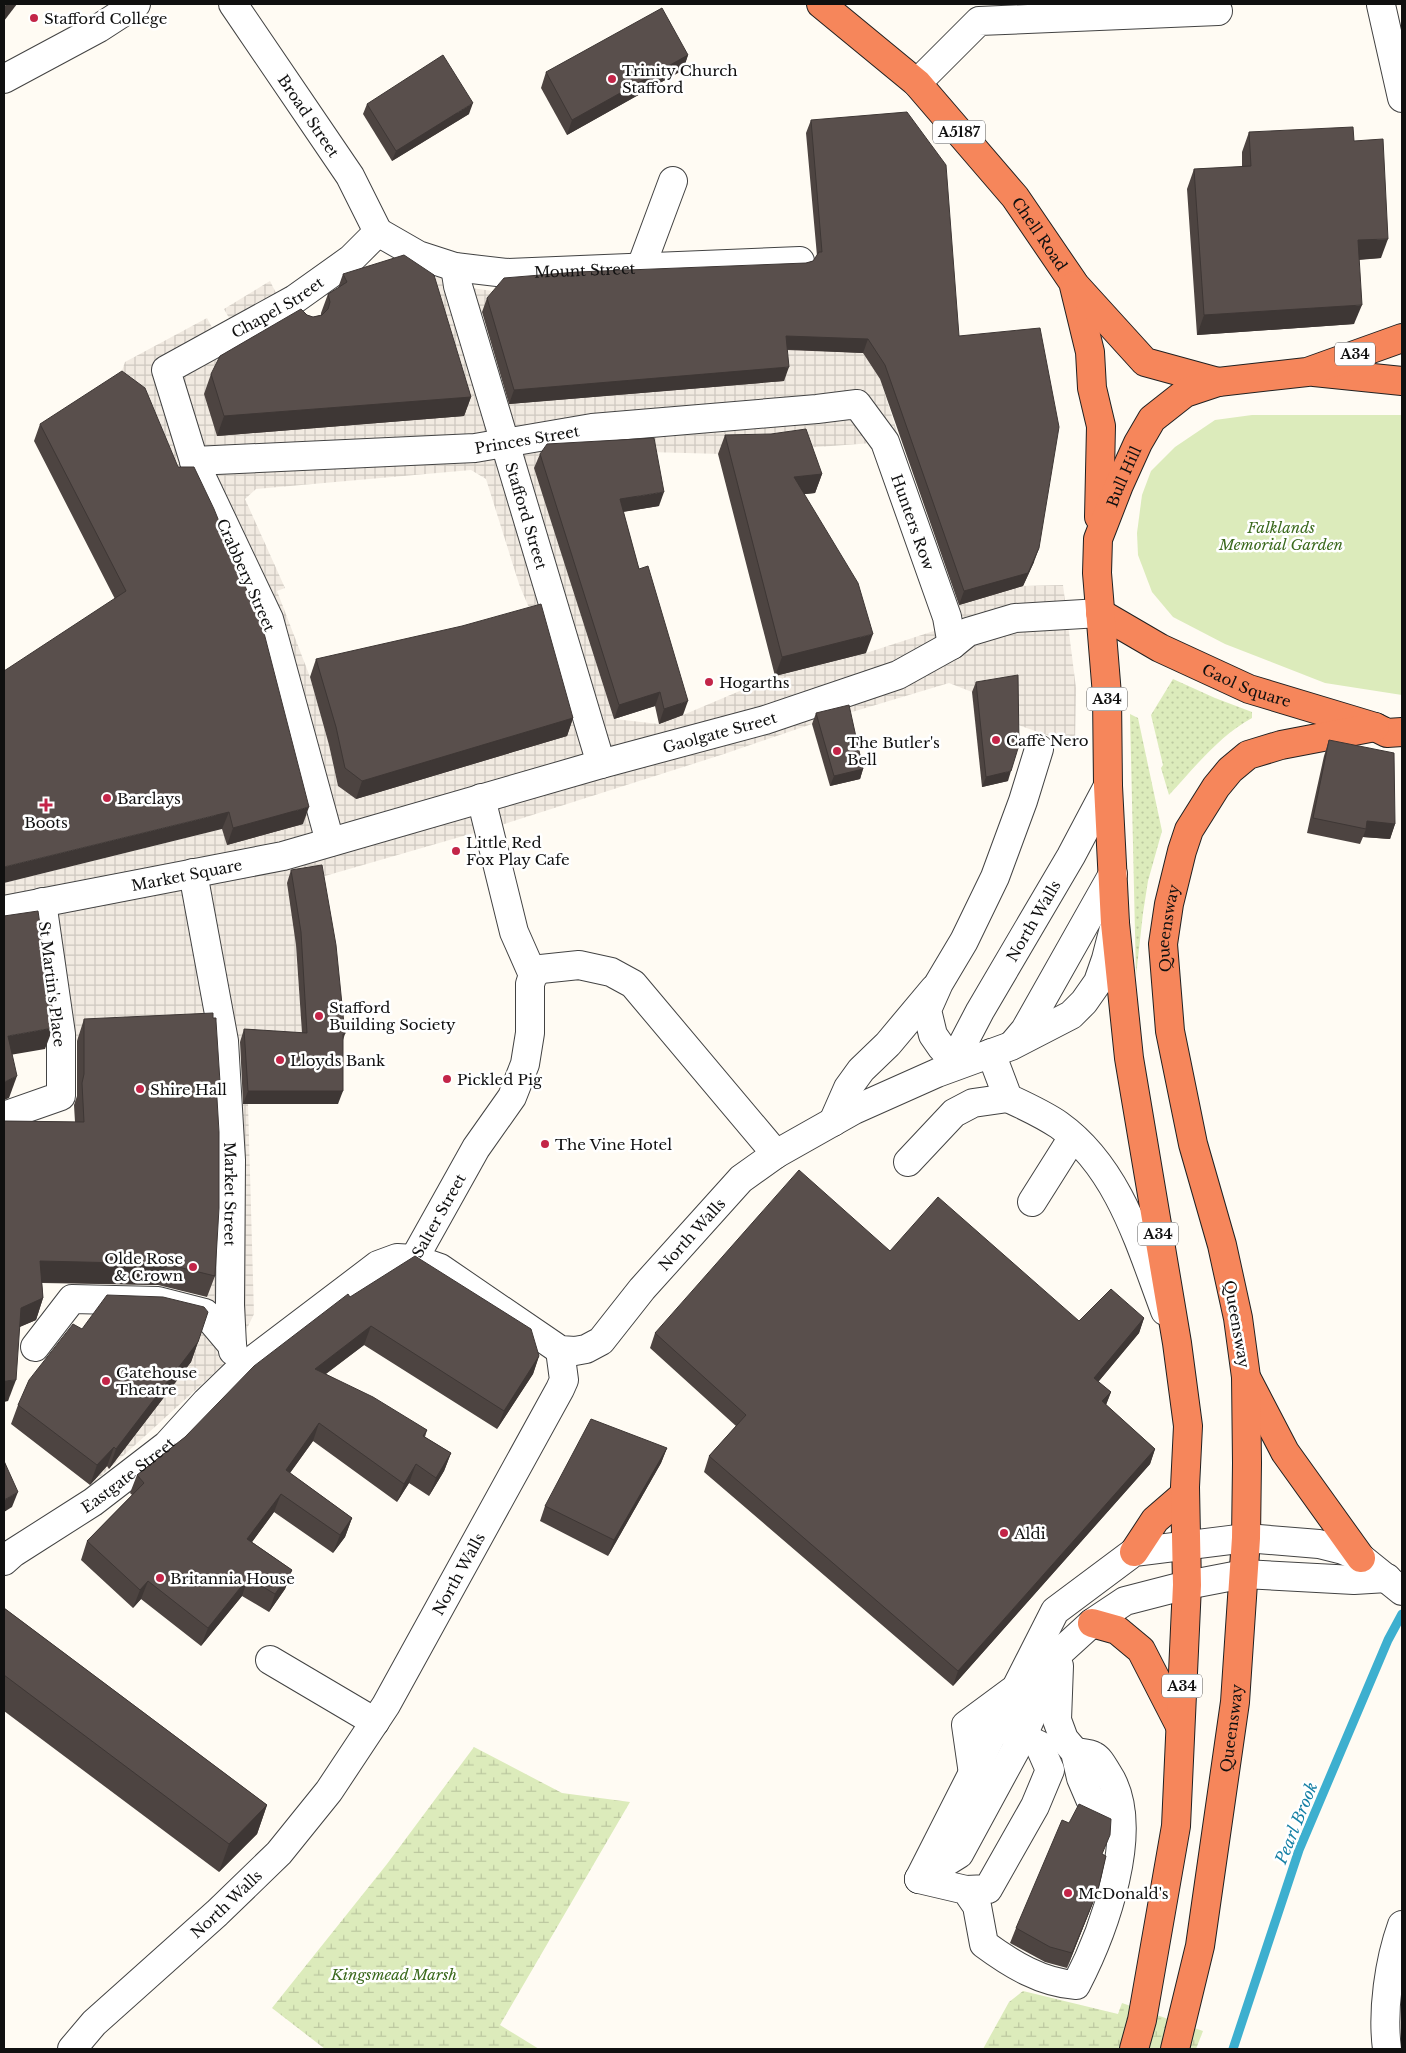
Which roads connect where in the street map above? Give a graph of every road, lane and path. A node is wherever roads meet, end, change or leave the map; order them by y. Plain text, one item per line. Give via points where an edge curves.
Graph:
1 (136, 4) edge
2 (233, 4) edge
3 (822, 4) edge
4 (1381, 6) dead end
5 (1218, 11) dead end
6 (4, 79) edge
7 (917, 83) junction
8 (1402, 98) edge
9 (673, 181) dead end
10 (378, 232) junction
11 (800, 261) edge
12 (455, 267) junction
13 (642, 267) junction
14 (1073, 282) junction
15 (1402, 338) edge
16 (166, 370) joint
17 (1308, 372) junction
18 (1402, 381) edge
19 (1218, 382) junction
20 (858, 404) joint
21 (504, 442) junction
22 (194, 461) junction
23 (1098, 538) junction
24 (1100, 613) junction
25 (952, 645) junction
26 (1376, 727) junction
27 (1402, 732) edge
28 (1039, 749) dead end
29 (602, 764) junction
30 (1108, 786) junction
31 (481, 798) junction
32 (330, 842) junction
33 (193, 874) junction
34 (1113, 874) junction
35 (42, 902) junction
36 (4, 910) edge
37 (1115, 923) junction
38 (533, 975) junction
39 (938, 983) junction
40 (984, 1053) junction
41 (1008, 1098) junction
42 (4, 1116) edge
43 (833, 1122) junction
44 (1073, 1138) junction
45 (776, 1154) junction
46 (908, 1162) dead end
47 (1032, 1202) dead end
48 (414, 1259) junction
49 (1177, 1343) junction
50 (232, 1346) junction
51 (35, 1347) dead end
52 (560, 1350) junction
53 (237, 1372) junction
54 (1246, 1377) junction
55 (1186, 1494) junction
56 (1246, 1538) junction
57 (1186, 1546) junction
58 (1134, 1552) junction
59 (1361, 1558) junction
60 (4, 1561) edge
61 (1244, 1574) junction
62 (1187, 1585) junction
63 (1394, 1585) edge
64 (1092, 1623) junction
65 (1059, 1653) junction
66 (270, 1660) dead end
67 (1016, 1688) junction
68 (375, 1722) junction
69 (997, 1726) junction
70 (1181, 1727) junction
71 (1022, 1738) junction
72 (973, 1774) junction
73 (920, 1879) junction
74 (966, 1890) junction
75 (1402, 1925) edge
76 (1178, 2038) edge
77 (72, 2049) edge
78 (1134, 2049) edge
79 (1387, 2049) edge

1 - 6 street via 99,28
2 - 10 street, Broad Street via 350,176
3 - 7 highway, Chell Road / A5187
4 - 8 street
5 - 7 street via 980,21
7 - 14 highway, Chell Road / A5187 via 1015,197
9 - 13 street
10 - 12 street, Mount Street via 418,256
10 - 16 street, Chapel Street via 294,309
11 - 13 street, Mount Street
12 - 13 street, Mount Street via 506,273
12 - 21 street, Stafford Street
14 - 19 highway, A5187 via 1144,362
14 - 23 highway, Chell Road / A5187 via 1090,352 1092,388 1102,426
15 - 17 highway, A34
16 - 22 street, Crabbery Street
17 - 18 highway
17 - 19 highway
19 - 23 highway, Bull Hill via 1185,393 1152,419 1123,476
20 - 21 street, Princes Street via 592,428
20 - 25 street, Hunters Row via 885,442 947,617
21 - 22 street, Princes Street via 475,448
21 - 29 street, Stafford Street
22 - 32 street, Crabbery Street via 269,619
23 - 24 highway, Bull Hill
24 - 25 street, Gaolgate Street via 1015,618 968,632
24 - 26 highway, Gaol Square via 1160,648 1249,689
24 - 30 highway, A34 via 1107,695
25 - 29 street, Gaolgate Street via 898,675 765,720
26 - 27 highway, Gaol Square via 1387,733
26 - 54 highway, Queensway via 1281,745 1248,755 1230,770 1189,830 1169,904 1163,944 1170,1031 1193,1144 1222,1245
28 - 39 street via 1031,805 964,941
29 - 31 street, Gaolgate Street
30 - 34 highway, A34
30 - 40 street, North Walls via 980,1011
31 - 32 street, Gaolgate Street
31 - 38 street via 514,932
32 - 33 street, Market Square via 283,856
33 - 35 street, Market Square
33 - 50 street, Market Street via 224,1041 231,1160
34 - 37 highway, A34
34 - 40 street, North Walls via 1025,1030
35 - 36 street, Market Square
35 - 42 street, St Martin's Place via 61,1034 61,1096
37 - 40 street, North Walls via 1098,982 1071,1015
37 - 49 highway, A34 via 1129,1058
38 - 45 street via 541,969 580,965 611,972 633,984
38 - 48 street, Salter Street via 528,1048 512,1097 476,1148
39 - 40 street via 927,1010 932,1035 942,1048
39 - 43 street via 888,1044 861,1070 848,1088
40 - 41 street
40 - 43 street, North Walls
41 - 44 street via 1059,1125
41 - 46 street via 973,1103 954,1113
43 - 45 street, North Walls
44 - 47 street
44 - 49 street via 1091,1156 1123,1202
45 - 52 street, North Walls via 741,1179 600,1341 586,1349
48 - 52 street via 440,1268
48 - 53 street, Salter Street via 397,1258 378,1266
49 - 55 highway, A34 via 1188,1426
50 - 51 street via 205,1313 158,1301 72,1299
50 - 53 street, Market Street
52 - 68 street, North Walls via 564,1380 560,1389
53 - 60 street, Eastgate Street via 167,1445 93,1502
54 - 56 highway, Queensway
54 - 59 highway via 1285,1452
55 - 57 highway, A34
55 - 58 highway via 1155,1520
56 - 57 street
56 - 59 street via 1319,1544
56 - 61 highway, Queensway
57 - 58 street
57 - 62 highway, A34
58 - 67 street via 1055,1611
59 - 63 street
61 - 62 street
61 - 63 street
61 - 76 highway, Queensway via 1235,1702 1216,1847 1200,1946
62 - 64 street via 1125,1602
62 - 70 highway, A34
64 - 65 street
64 - 70 highway via 1117,1630 1141,1650
65 - 71 street
65 - 74 street via 1057,1720 1064,1739 1075,1752 1090,1799 1102,1810 1121,1815 1117,1877 1100,1932 1076,1985 1045,1980 984,1944 977,1906
66 - 68 street
67 - 69 street
67 - 72 street via 966,1724
68 - 77 street, North Walls via 329,1791 279,1853 94,2023
69 - 71 street
69 - 72 street
70 - 78 highway, A34 via 1176,1826
71 - 73 street via 959,1854
71 - 74 street via 1039,1745 1050,1770 1035,1806 988,1889
72 - 73 street
73 - 74 street
75 - 79 street via 1387,2001 1384,2030

